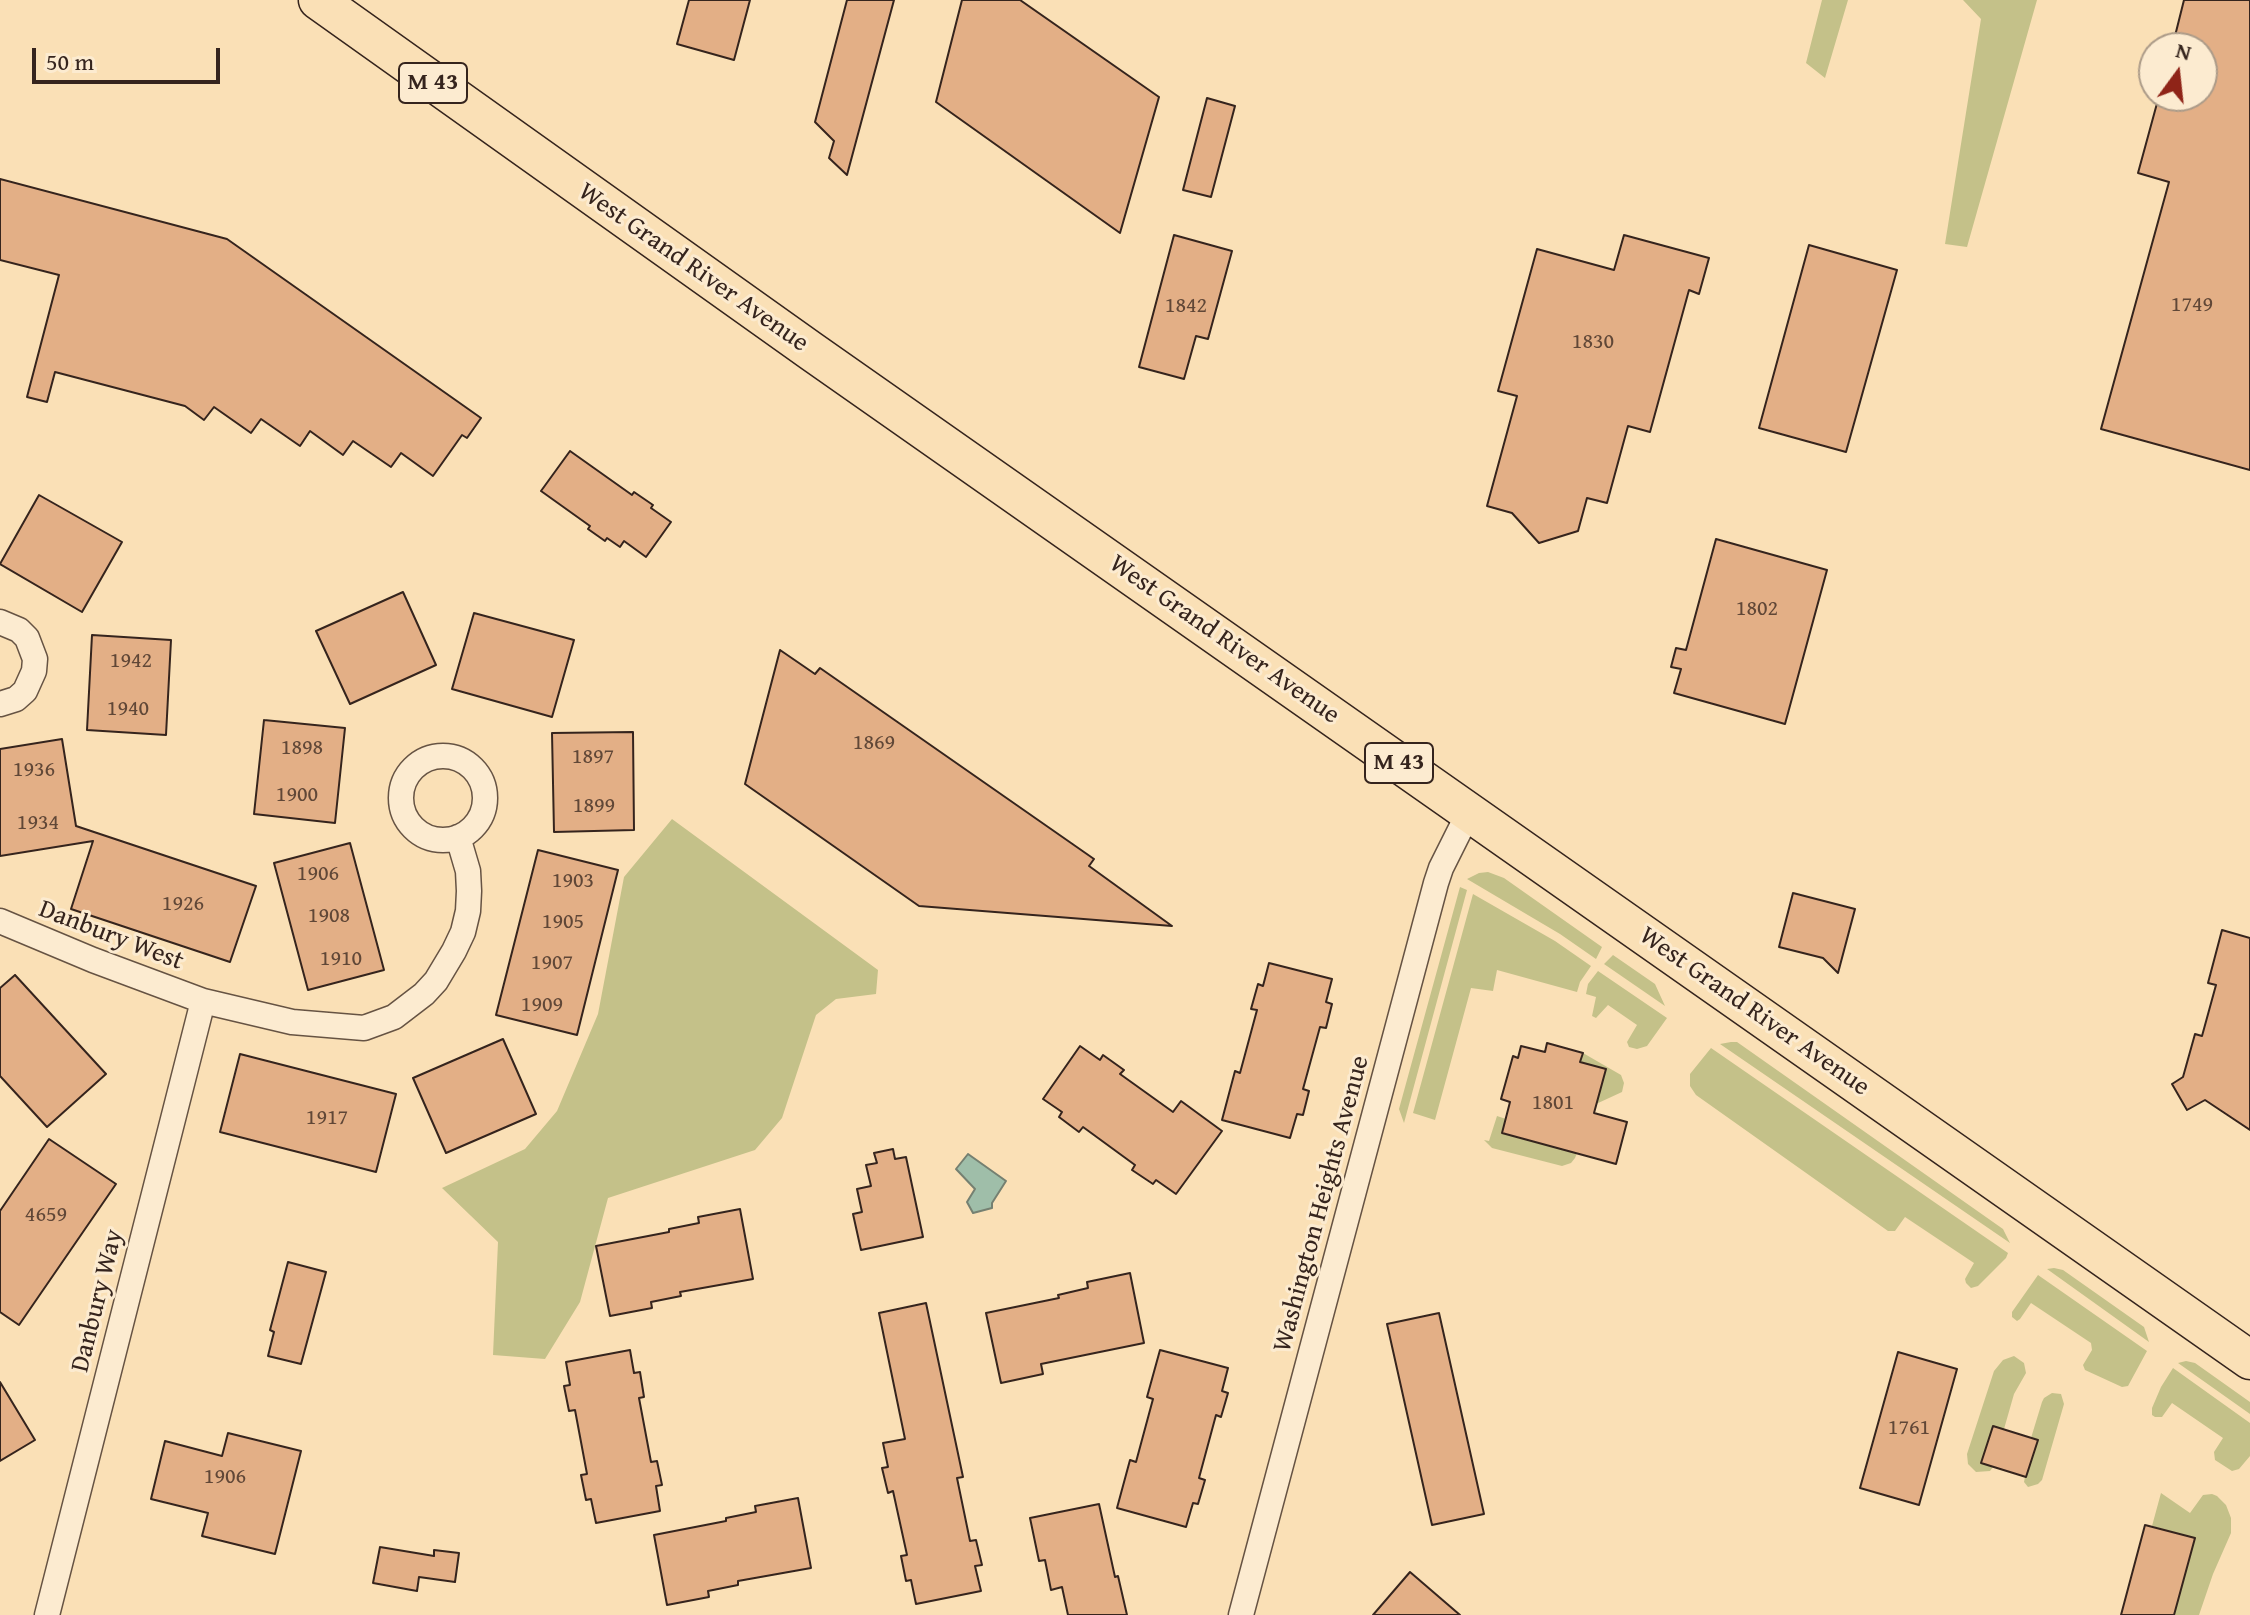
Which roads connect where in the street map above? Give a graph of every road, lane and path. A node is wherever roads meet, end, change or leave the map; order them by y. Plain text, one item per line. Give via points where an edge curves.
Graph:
1 (318, 0) edge
2 (0, 622) edge
3 (0, 704) edge
4 (1469, 812) junction
5 (458, 837) dead end
6 (0, 921) edge
7 (203, 1001) junction
8 (2250, 1360) edge
9 (47, 1615) edge
10 (1241, 1615) edge

1 - 4 main road, West Grand River Avenue / M 43
2 - 3 street via 27,638 35,659 25,691
4 - 8 main road, West Grand River Avenue / M 43
4 - 10 street, Washington Heights Avenue via 1436,883
5 - 7 street, Danbury West via 468,871 463,932 436,981 394,1017 364,1028 328,1026
6 - 7 street, Danbury West
7 - 9 street, Danbury Way

